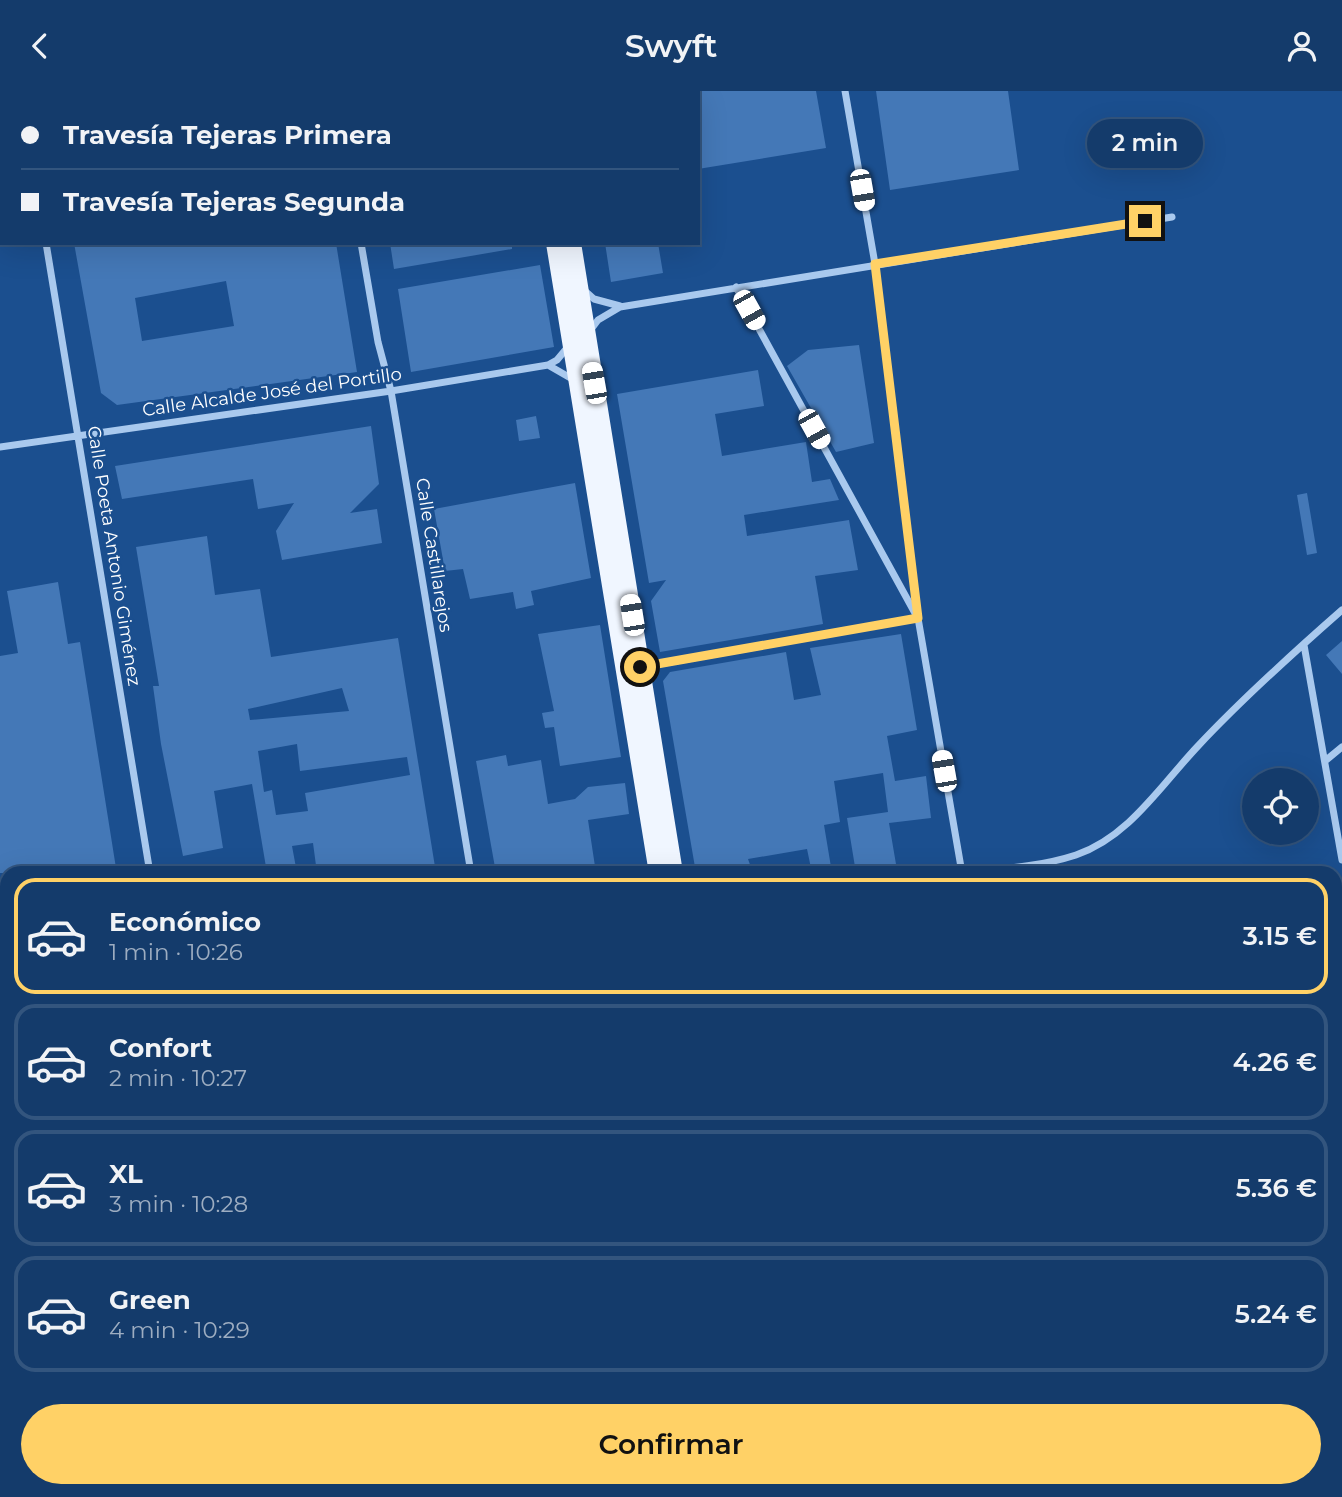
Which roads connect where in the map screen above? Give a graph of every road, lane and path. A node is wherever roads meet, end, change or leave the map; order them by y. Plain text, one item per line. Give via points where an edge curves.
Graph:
1 (845, 91) edge
2 (1172, 217) dead end
3 (46, 245) edge
4 (361, 245) edge
5 (556, 245) edge
6 (572, 245) edge
7 (875, 264) junction
8 (580, 285) junction
9 (736, 287) junction
10 (620, 307) junction
11 (578, 331) junction
12 (548, 365) junction
13 (579, 386) junction
14 (391, 391) junction
15 (79, 435) junction
16 (0, 447) edge
17 (1342, 610) edge
18 (918, 618) junction
19 (1304, 645) junction
20 (640, 667) junction
21 (1342, 747) edge
22 (1325, 761) junction
23 (1342, 860) edge
24 (149, 866) edge
25 (470, 866) edge
26 (657, 866) edge
27 (673, 866) edge
28 (961, 866) edge
29 (1031, 866) edge

1 - 7 street
2 - 7 street
3 - 15 street, Calle Poeta Antonio Giménez
4 - 14 street, Calle Castillarejos
5 - 11 main road
6 - 8 main road
7 - 9 street
7 - 18 street
8 - 10 street via 594,299
8 - 11 main road
9 - 10 street
9 - 18 street
10 - 11 street
11 - 12 street via 565,353
11 - 13 main road
11 - 20 main road
12 - 13 street via 571,375
12 - 14 street, Calle Alcalde José del Portillo
13 - 26 main road
14 - 15 street, Calle Alcalde José del Portillo
14 - 25 street, Calle Castillarejos
15 - 16 street, Calle Alcalde José del Portillo
15 - 24 street, Calle Poeta Antonio Giménez
17 - 19 street
18 - 20 street
18 - 28 street
19 - 22 street
19 - 29 street via 1199,745 1131,821 1106,841 1077,855
20 - 27 main road
21 - 22 street
22 - 23 street

